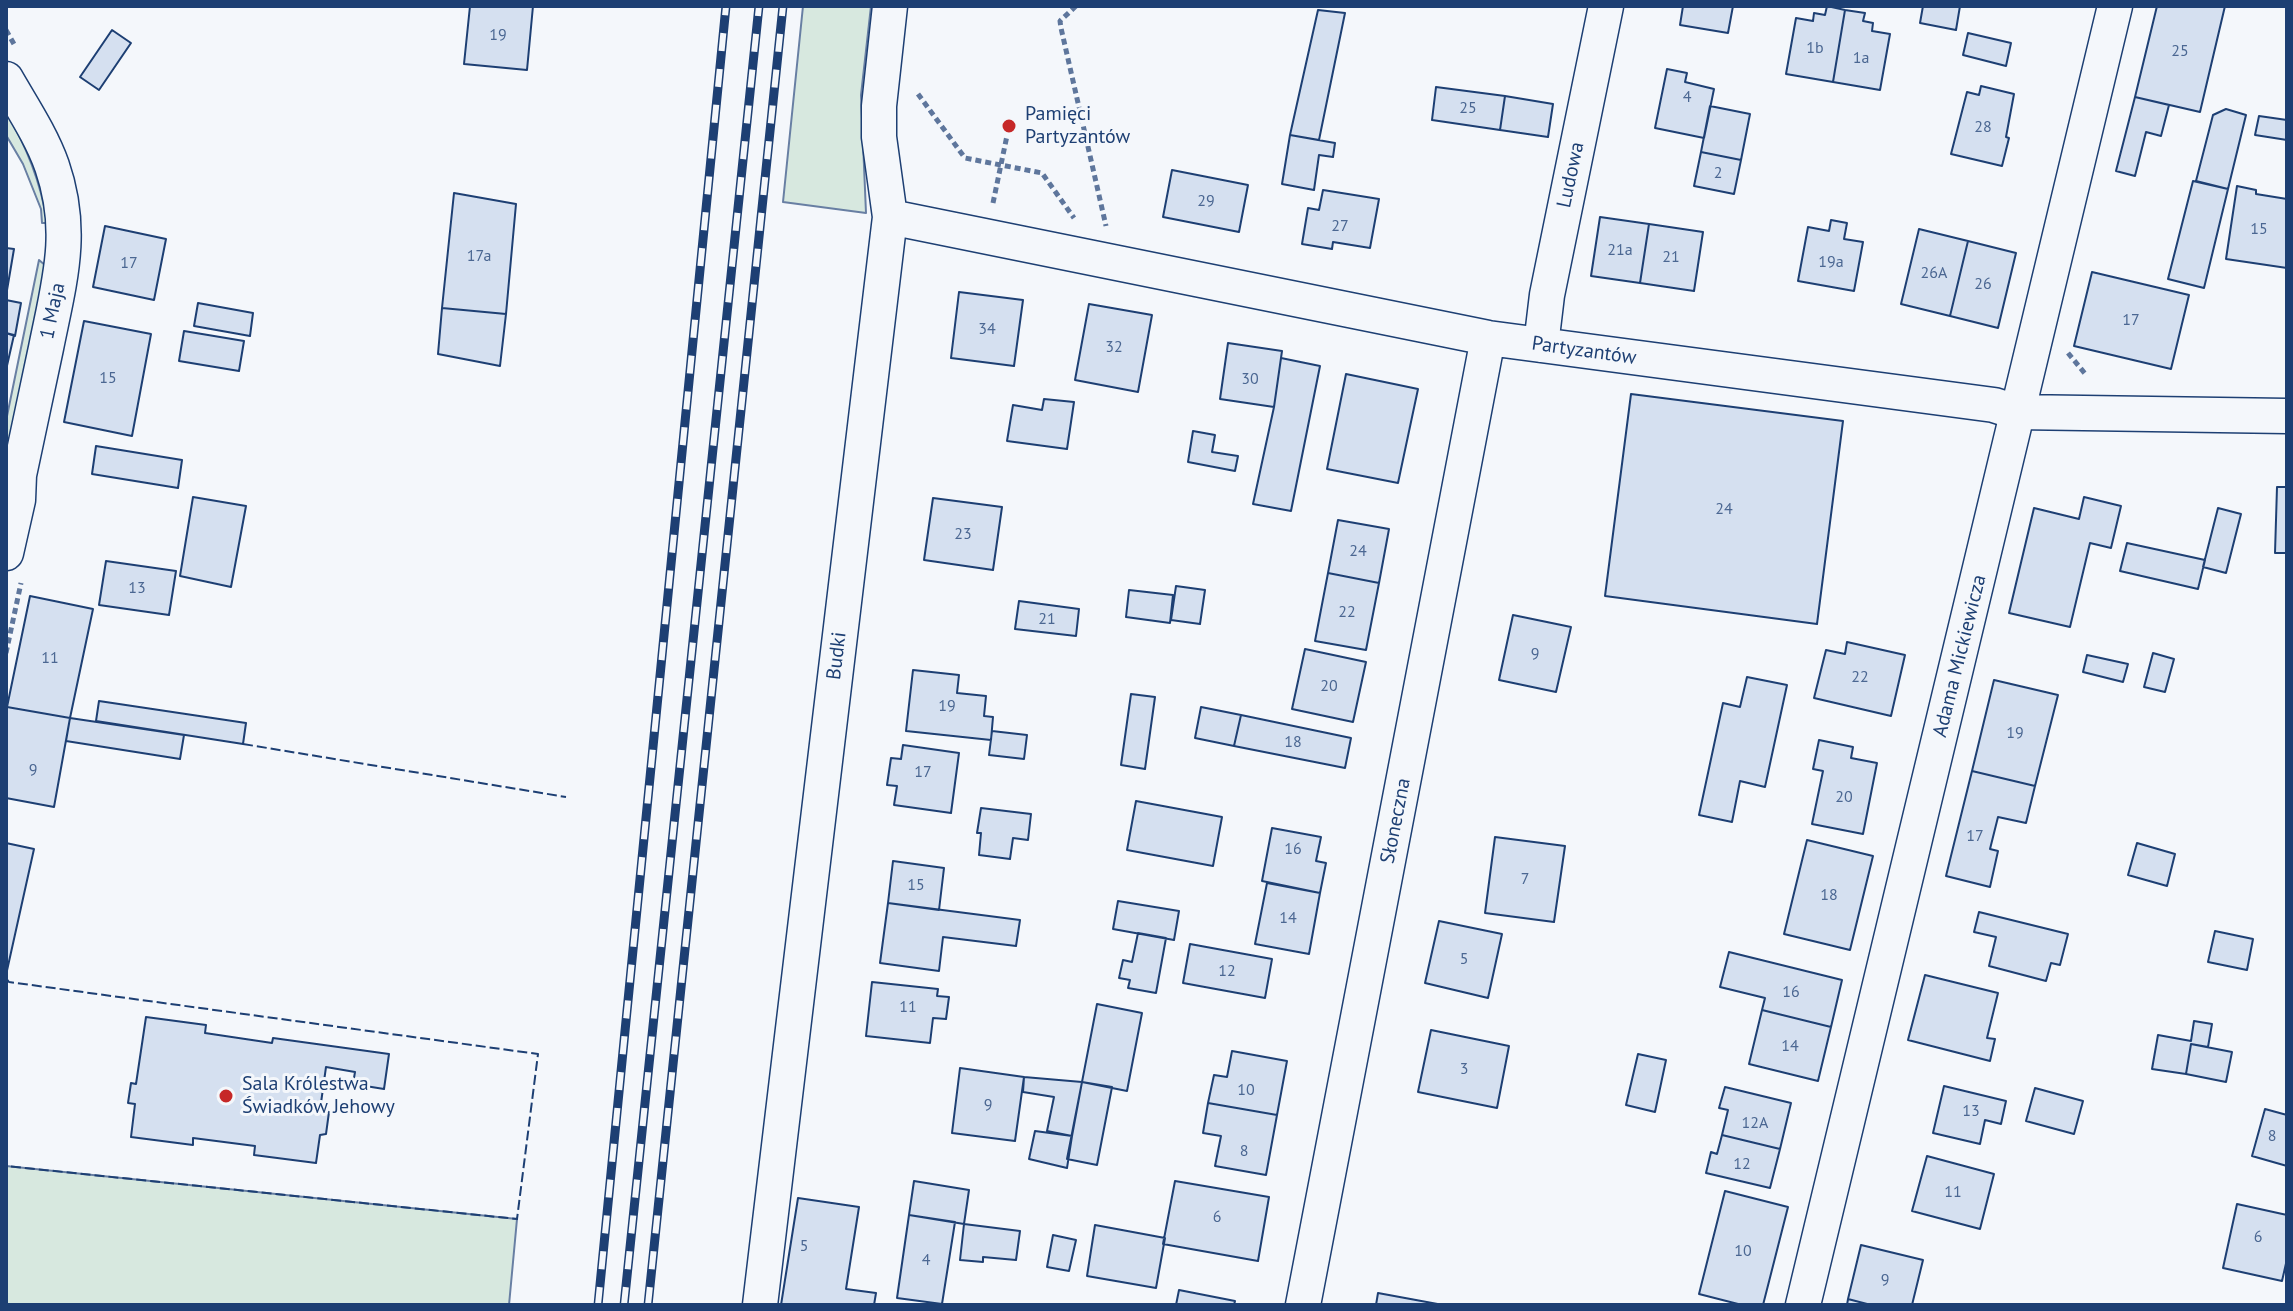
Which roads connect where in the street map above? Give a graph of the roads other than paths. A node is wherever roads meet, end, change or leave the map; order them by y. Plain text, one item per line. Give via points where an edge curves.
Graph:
1 (890, 6) edge
2 (1606, 6) edge
3 (2115, 6) edge
4 (6, 79) edge
5 (890, 217) junction
6 (1488, 338) junction
7 (1541, 345) junction
8 (2016, 412) junction
9 (2287, 416) edge
10 (12, 474) edge
11 (6, 553) edge
12 (760, 1305) edge
13 (1303, 1305) edge
14 (1803, 1305) edge

1 - 5 street, Budki via 879,137
2 - 7 street, Ludowa
3 - 8 street, Adama Mickiewicza
4 - 10 street, 1 Maja via 52,166 65,229 63,265
5 - 6 street, Partyzantów
5 - 12 street, Budki
6 - 7 street, Partyzantów
6 - 13 street, Słoneczna
7 - 8 street, Partyzantów
8 - 9 street, Partyzantów
8 - 14 street, Adama Mickiewicza
10 - 11 street, 1 Maja via 18,500

